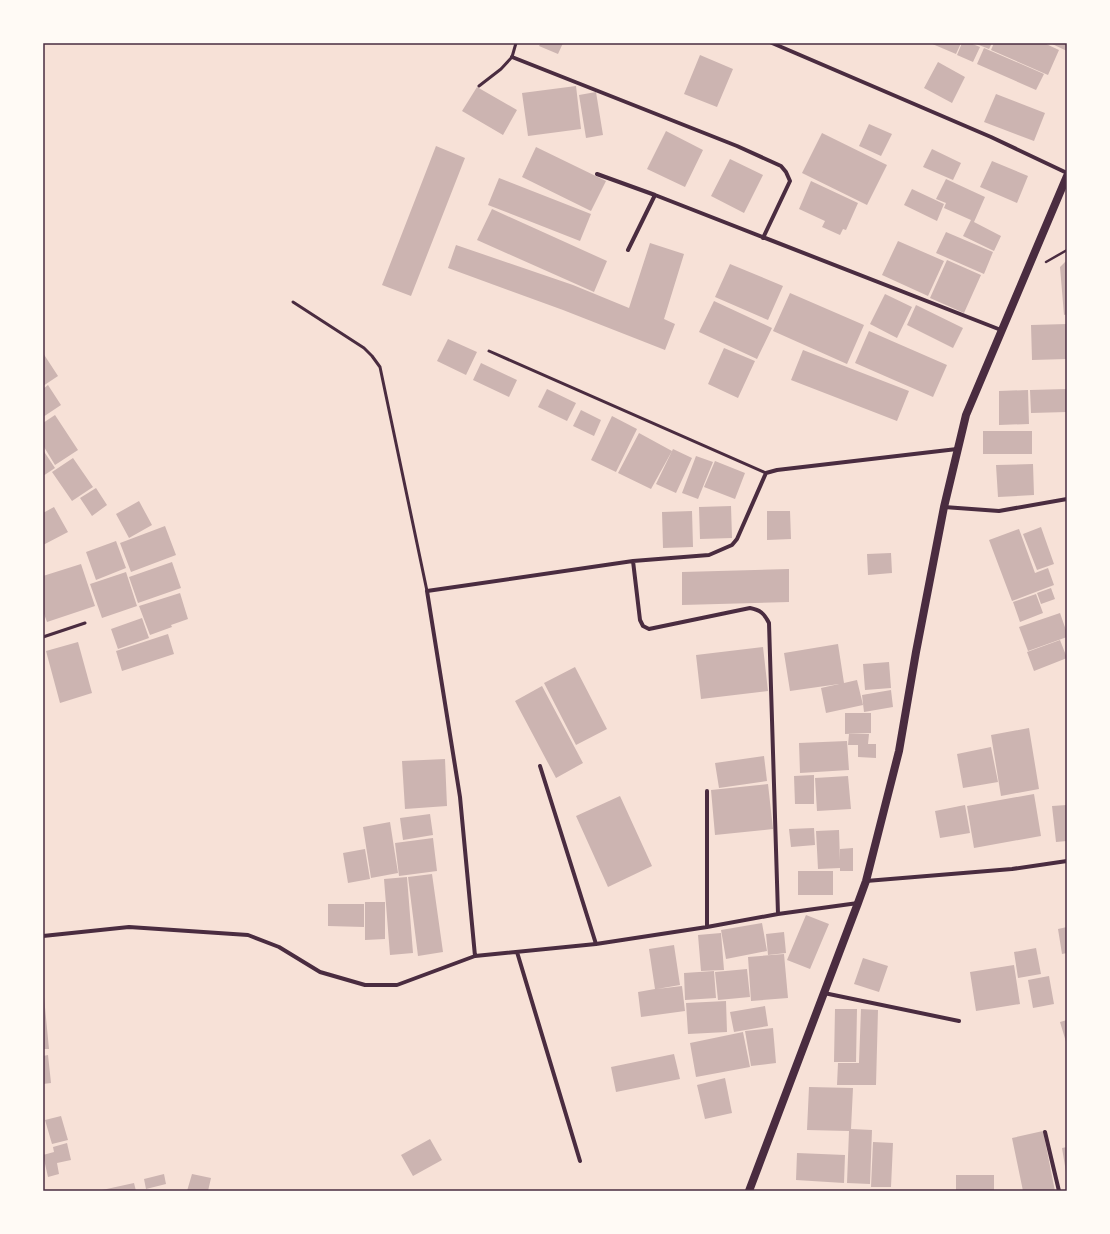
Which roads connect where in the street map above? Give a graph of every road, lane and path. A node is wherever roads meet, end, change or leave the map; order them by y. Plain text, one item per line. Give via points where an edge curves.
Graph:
1 (516, 43) edge
2 (772, 43) edge
3 (512, 58) junction
4 (479, 86) dead end
5 (597, 174) dead end
6 (1067, 174) edge
7 (655, 195) junction
8 (763, 238) junction
9 (628, 250) dead end
10 (293, 302) dead end
11 (1001, 330) junction
12 (489, 351) dead end
13 (957, 449) junction
14 (766, 473) junction
15 (1067, 499) edge
16 (944, 507) junction
17 (633, 561) junction
18 (427, 591) junction
19 (85, 623) dead end
20 (43, 637) edge
21 (540, 766) dead end
22 (707, 791) dead end
23 (1067, 861) edge
24 (866, 881) junction
25 (858, 903) junction
26 (778, 914) junction
27 (707, 927) junction
28 (43, 936) edge
29 (596, 944) junction
30 (517, 952) junction
31 (475, 956) junction
32 (824, 992) junction
33 (959, 1020) dead end
34 (1045, 1132) dead end
35 (580, 1161) dead end
36 (749, 1191) edge
37 (1059, 1191) edge

1 - 3 lane
2 - 6 street via 990,137
3 - 4 lane
3 - 8 street via 737,146 781,166 790,182
5 - 7 street
6 - 11 main road
7 - 8 street
7 - 9 street
8 - 11 street
10 - 18 lane via 364,348 380,367
11 - 13 main road via 966,415
12 - 14 lane
13 - 14 street
13 - 16 main road
14 - 17 street via 732,545 709,555
15 - 16 street via 999,510
16 - 24 main road via 899,751
17 - 18 street
17 - 26 street via 640,620 643,626 649,629 750,608 758,609 765,614 769,622
18 - 31 street via 460,797
19 - 20 lane
21 - 29 street
22 - 27 street
23 - 24 street via 1012,869
24 - 25 main road
25 - 26 street
25 - 32 main road
26 - 27 street
27 - 29 street
28 - 31 street via 129,927 248,935 279,947 320,972 365,985 397,985
29 - 30 street
30 - 31 street
30 - 35 street
32 - 33 street
32 - 36 main road
34 - 37 street

